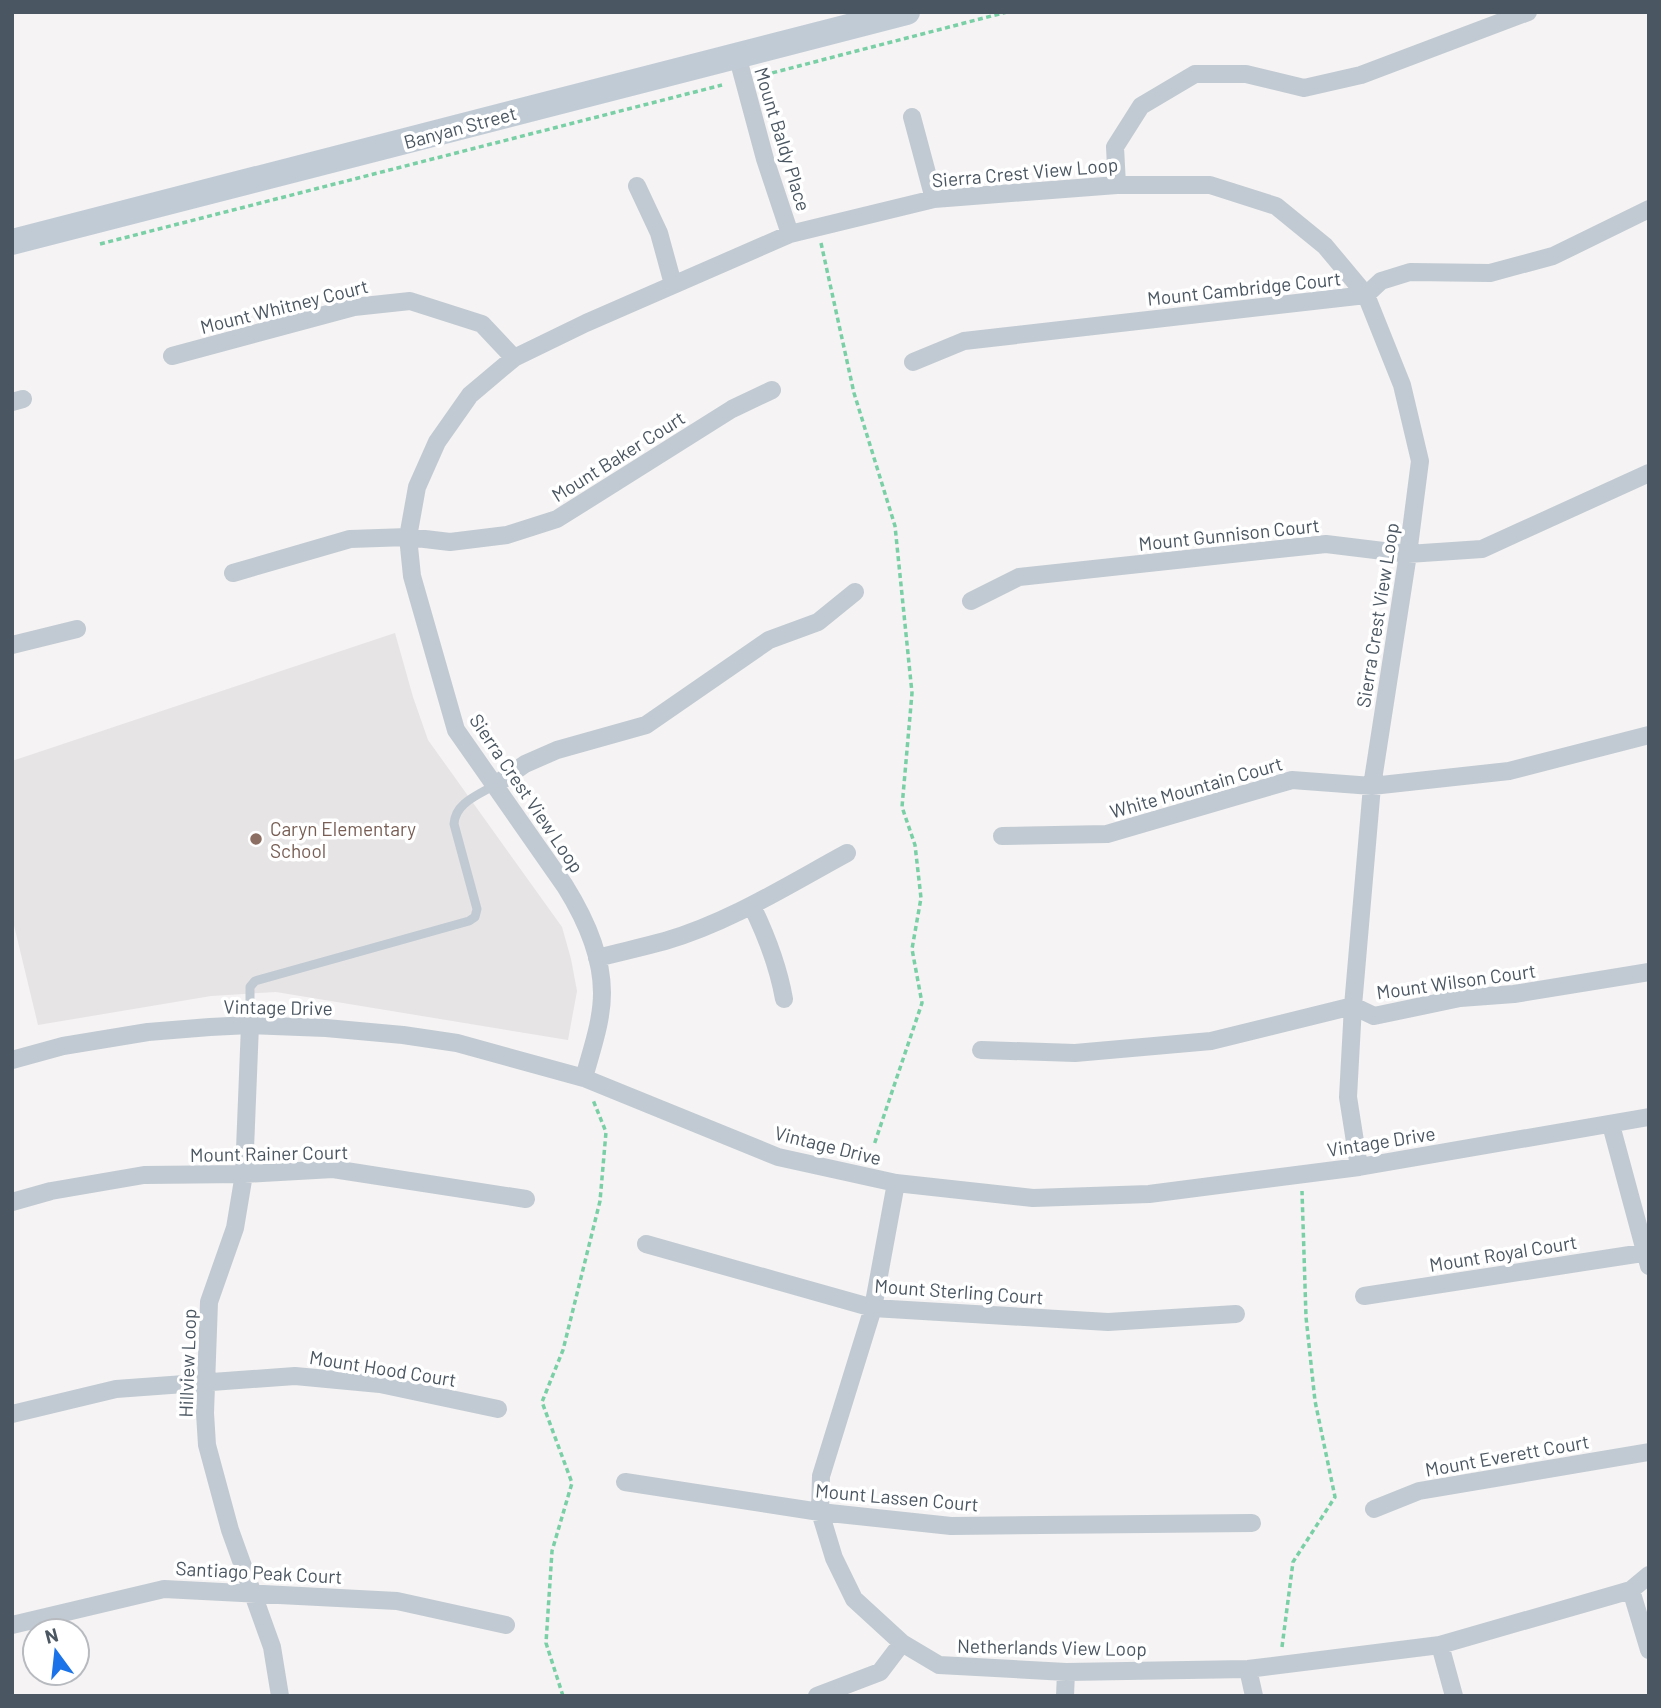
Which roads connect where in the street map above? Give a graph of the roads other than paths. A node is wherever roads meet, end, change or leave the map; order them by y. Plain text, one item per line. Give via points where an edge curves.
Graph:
1 (907, 12) edge
2 (1528, 12) edge
3 (737, 55) junction
4 (912, 117) dead end
5 (1117, 185) junction
6 (637, 186) dead end
7 (934, 199) junction
8 (1649, 209) edge
9 (790, 234) junction
10 (12, 242) edge
11 (673, 284) junction
12 (1366, 295) junction
13 (173, 356) dead end
14 (514, 358) junction
15 (914, 362) dead end
16 (772, 390) dead end
17 (1649, 472) edge
18 (408, 537) junction
19 (1408, 554) junction
20 (233, 573) dead end
21 (855, 592) dead end
22 (971, 601) dead end
23 (77, 629) dead end
24 (12, 645) edge
25 (1649, 735) edge
26 (495, 785) junction
27 (1372, 786) junction
28 (1002, 836) dead end
29 (847, 853) dead end
30 (752, 906) junction
31 (597, 958) junction
32 (1649, 972) edge
33 (784, 999) dead end
34 (1353, 1006) junction
35 (250, 1025) junction
36 (981, 1050) dead end
37 (12, 1060) edge
38 (584, 1079) junction
39 (1649, 1117) edge
40 (1611, 1125) junction
41 (1359, 1167) junction
42 (244, 1174) junction
43 (896, 1183) junction
44 (526, 1199) dead end
45 (12, 1202) edge
46 (646, 1244) dead end
47 (1647, 1257) edge
48 (1364, 1296) dead end
49 (873, 1308) junction
50 (1236, 1314) dead end
51 (205, 1383) junction
52 (498, 1409) dead end
53 (12, 1414) edge
54 (1649, 1452) edge
55 (625, 1482) dead end
56 (1374, 1509) dead end
57 (820, 1512) junction
58 (1252, 1523) dead end
59 (1649, 1575) edge
60 (1631, 1590) junction
61 (253, 1592) junction
62 (12, 1625) edge
63 (506, 1625) dead end
64 (902, 1643) junction
65 (1440, 1645) junction
66 (1649, 1650) edge
67 (1248, 1669) junction
68 (1066, 1672) junction
69 (280, 1696) edge
70 (817, 1696) edge
71 (1065, 1696) edge
72 (1254, 1696) edge
73 (1454, 1696) edge

1 - 3 main road, Banyan Street
2 - 5 street via 1361,75 1304,88 1246,74 1195,74 1141,106 1115,147
3 - 9 street, Mount Baldy Place
3 - 10 main road, Banyan Street
4 - 7 street
5 - 7 street, Sierra Crest View Loop
5 - 12 street, Sierra Crest View Loop via 1210,185 1276,206 1325,246
6 - 11 street via 659,233
7 - 9 street, Sierra Crest View Loop
8 - 12 street, Mount Cambridge Court via 1553,256 1490,273 1410,272 1381,281
9 - 11 street, Sierra Crest View Loop
11 - 14 street, Sierra Crest View Loop
12 - 15 street, Mount Cambridge Court via 964,341
12 - 19 street, Sierra Crest View Loop via 1402,385 1419,461
13 - 14 street, Mount Whitney Court via 354,307 410,301 482,324
14 - 18 street, Sierra Crest View Loop via 470,395 437,442 417,487
16 - 18 street, Mount Baker Court via 732,409 557,519 507,535 450,542
17 - 19 street, Mount Gunnison Court via 1482,549
18 - 20 street, Mount Baker Court via 349,539
18 - 26 street, Sierra Crest View Loop via 412,576 456,730
19 - 22 street, Mount Gunnison Court via 1326,544 1019,577
19 - 27 street, Sierra Crest View Loop
21 - 26 street via 818,622 769,640 646,725 558,750
23 - 24 street
25 - 27 street, White Mountain Court via 1509,771
26 - 31 street, Sierra Crest View Loop via 580,911
26 - 35 lane via 454,814 477,909 475,917 255,981 250,987
27 - 28 street, White Mountain Court via 1292,780 1107,834
27 - 34 street, Sierra Crest View Loop
29 - 30 street
30 - 31 street via 667,940
30 - 33 street via 779,968
31 - 38 street, Sierra Crest View Loop via 602,993
32 - 34 street, Mount Wilson Court via 1460,998 1374,1016
34 - 36 street, Mount Wilson Court via 1198,1043 1075,1053
34 - 41 street, Sierra Crest View Loop via 1348,1097
35 - 37 street, Vintage Drive via 148,1032 62,1046
35 - 38 street, Vintage Drive via 403,1035 457,1044
35 - 42 street, Hillview Loop
38 - 43 street, Vintage Drive via 778,1157
39 - 40 street, Vintage Drive
40 - 41 street, Vintage Drive
40 - 47 street
41 - 43 street, Vintage Drive via 1149,1194 1033,1198
42 - 44 street, Mount Rainer Court via 333,1169
42 - 45 street, Mount Rainer Court via 144,1175
42 - 51 street, Hillview Loop via 235,1228 209,1303
43 - 49 street, Netherlands View Loop
46 - 49 street, Mount Sterling Court
47 - 48 street, Mount Royal Court
49 - 50 street, Mount Sterling Court via 1108,1322
49 - 57 street, Netherlands View Loop via 821,1476
51 - 52 street, Mount Hood Court via 295,1376 380,1384
51 - 53 street, Mount Hood Court via 116,1390
51 - 61 street, Hillview Loop via 208,1445 230,1530
54 - 56 street, Mount Everett Court via 1419,1491
55 - 57 street, Mount Lassen Court
57 - 58 street, Mount Lassen Court via 951,1526
57 - 64 street, Netherlands View Loop via 834,1558 854,1599
59 - 60 street, Netherlands View Loop
60 - 65 street, Netherlands View Loop
60 - 66 street
61 - 62 street, Santiago Peak Court via 164,1589
61 - 63 street, Santiago Peak Court via 397,1601
61 - 69 street, Hillview Loop via 272,1647
64 - 68 street, Netherlands View Loop via 939,1665
64 - 70 street via 880,1672
65 - 67 street, Netherlands View Loop
65 - 73 street
67 - 68 street, Netherlands View Loop
67 - 72 street
68 - 71 street

